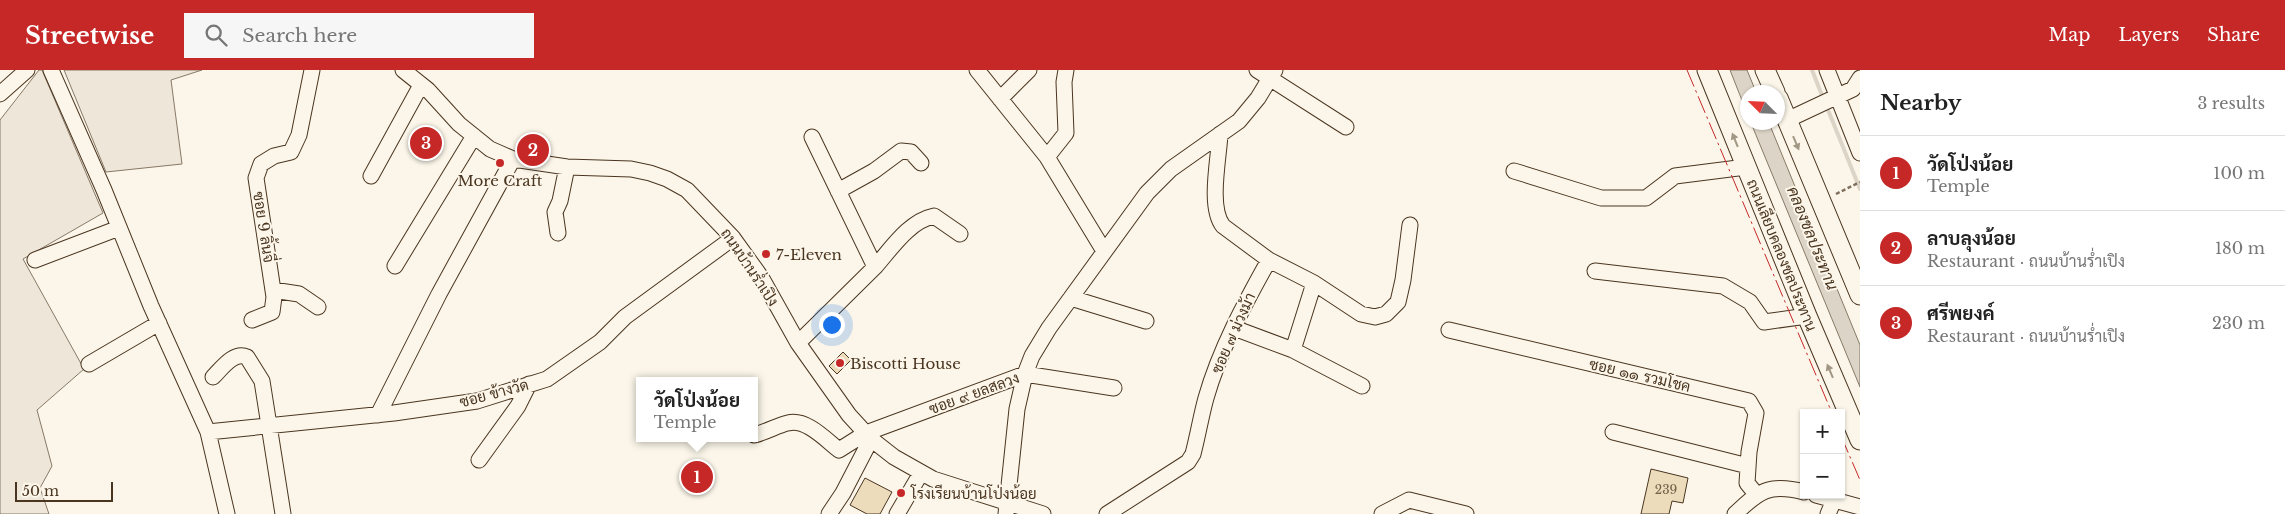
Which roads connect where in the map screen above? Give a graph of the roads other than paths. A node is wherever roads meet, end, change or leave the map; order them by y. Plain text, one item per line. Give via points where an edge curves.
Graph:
1 (27, 70) edge
2 (51, 70) edge
3 (312, 70) edge
4 (977, 70) edge
5 (1029, 70) edge
6 (1066, 70) edge
7 (1707, 70) edge
8 (1765, 70) edge
9 (1827, 70) edge
10 (1267, 73) edge
11 (412, 76) edge
12 (1772, 85) edge
13 (1858, 86) edge
14 (0, 94) edge
15 (1835, 97) junction
16 (1000, 99) junction
17 (1785, 110) edge
18 (1790, 118) junction
19 (1346, 127) dead end
20 (1220, 134) junction
21 (474, 136) junction
22 (812, 137) dead end
23 (1860, 153) edge
24 (1047, 157) junction
25 (513, 159) junction
26 (921, 163) dead end
27 (567, 167) junction
28 (1746, 167) junction
29 (1514, 171) dead end
30 (371, 176) dead end
31 (838, 191) junction
32 (1410, 225) dead end
33 (119, 228) junction
34 (558, 233) dead end
35 (960, 234) dead end
36 (733, 238) junction
37 (1104, 251) junction
38 (35, 260) dead end
39 (1269, 260) junction
40 (395, 266) dead end
41 (874, 267) junction
42 (1595, 271) dead end
43 (1314, 283) junction
44 (273, 290) junction
45 (1860, 295) edge
46 (1072, 298) junction
47 (318, 308) dead end
48 (1807, 316) junction
49 (252, 320) dead end
50 (1146, 321) dead end
51 (159, 323) junction
52 (1234, 328) junction
53 (1448, 330) dead end
54 (798, 343) junction
55 (1293, 350) junction
56 (89, 364) dead end
57 (1025, 374) junction
58 (214, 377) dead end
59 (529, 384) junction
60 (1362, 386) dead end
61 (1114, 388) dead end
62 (378, 415) junction
63 (269, 426) junction
64 (208, 432) junction
65 (1613, 432) dead end
66 (758, 434) edge
67 (869, 436) junction
68 (1860, 440) edge
69 (479, 460) dead end
70 (1748, 466) junction
71 (921, 473) junction
72 (1752, 489) junction
73 (1800, 491) edge
74 (1830, 499) edge
75 (1834, 500) junction
76 (1860, 507) edge
77 (1007, 508) edge
78 (227, 514) edge
79 (283, 514) edge
80 (829, 514) edge
81 (897, 514) edge
82 (1043, 514) edge
83 (1107, 514) edge
84 (1382, 514) edge
85 (1466, 514) edge
86 (1735, 514) edge
87 (1828, 514) edge

1 - 14 street
2 - 33 street
3 - 44 street, ซอย 9 ลิ้นจี่ via 300,135 291,152 274,156 261,164 256,178
4 - 16 street
5 - 16 street
6 - 24 street via 1066,134
28 -> 7 main road, ถนนเลียบคลองชลประทาน
8 - 12 main road
9 - 15 street
10 - 19 street
10 - 20 street via 1258,98 1239,121
11 - 21 street, ถนนบ้านร่ำเปิง
11 - 30 street
13 - 15 street
15 - 18 street
15 - 23 street
16 - 24 street
17 - 18 main road
18 -> 45 main road
20 - 37 street via 1171,169 1147,193
20 - 39 street via 1217,219
21 - 25 street, ถนนบ้านร่ำเปิง via 490,150
21 - 40 street
22 - 31 street
24 - 37 street
25 - 27 street, ถนนบ้านร่ำเปิง
25 - 62 street
26 - 31 street via 911,152 902,151 874,172
27 - 34 street via 555,212
27 - 36 street, ถนนบ้านร่ำเปิง via 630,169 667,179 687,190
28 - 29 street via 1675,176 1646,198 1601,198
28 - 48 main road, ถนนเลียบคลองชลประทาน
31 - 41 street
32 - 43 street via 1398,302 1386,314 1376,318 1361,314
33 - 38 street
33 - 51 street
35 - 41 street via 939,218 928,217 913,226
36 - 54 street, ถนนบ้านร่ำเปิง via 761,278
36 - 59 street, ซอย ข้างวัด via 625,316 593,346 547,379
37 - 46 street
39 - 43 street
39 - 52 street, ซอย ๗ ม่วงม้า
41 - 54 street
42 - 48 street via 1723,286 1750,302 1764,322
43 - 55 street
44 - 47 street via 299,294
44 - 49 street, ซอย 9 ลิ้นจี่ via 272,312
46 - 50 street
46 - 57 street via 1049,328
68 -> 48 main road, ถนนเลียบคลองชลประทาน
51 - 56 street
51 - 64 street
52 - 55 street
52 - 83 street, ซอย ๗ ม่วงม้า via 1206,397 1193,454 1188,462
53 - 70 street, ซอย ๑๑ รวมโชค via 1749,400 1756,413
54 - 67 street, ถนนบ้านร่ำเปิง
55 - 60 street
57 - 61 street, ซอย ๙ ยลสลวง
57 - 67 street, ซอย ๙ ยลสลวง
57 - 77 street via 1017,409
58 - 63 street via 234,356 247,357 262,381
59 - 62 street, ซอย ข้างวัด via 477,401
59 - 69 street via 518,406
62 - 63 street, ซอย ข้างวัด
63 - 64 street, ซอย ข้างวัด
63 - 79 street
64 - 78 street
65 - 70 street
66 - 67 street, ซอย ๙ ยลสลวง via 789,422 805,425 840,450
67 - 71 street, ถนนบ้านร่ำเปิง via 894,457
67 - 80 street via 843,493
70 - 72 street, ซอย ๑๑ รวมโชค
71 - 77 street, ถนนบ้านร่ำเปิง via 987,497
71 - 81 street
72 - 73 street
72 - 86 street
74 - 75 street
75 - 76 street
75 - 87 street
77 - 82 street, ถนนบ้านร่ำเปิง
84 - 85 street via 1410,500

